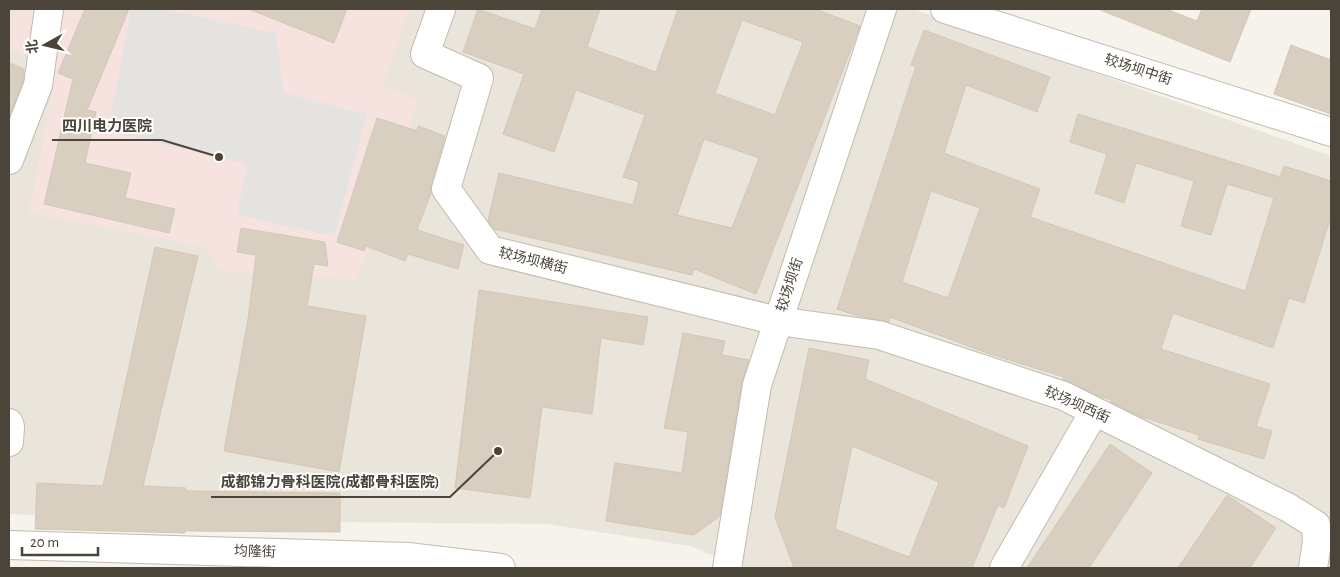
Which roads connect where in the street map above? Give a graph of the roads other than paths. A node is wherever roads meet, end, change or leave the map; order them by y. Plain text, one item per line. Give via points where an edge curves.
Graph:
1 (49, 9) edge
2 (441, 9) edge
3 (882, 9) edge
4 (945, 9) edge
5 (1331, 132) edge
6 (9, 160) edge
7 (778, 321) junction
8 (1094, 412) junction
9 (9, 423) edge
10 (9, 442) edge
11 (9, 545) edge
12 (501, 568) edge
13 (727, 568) edge
14 (1004, 568) edge
15 (1313, 568) edge

1 - 6 street via 38,85
2 - 7 street, 较场坝横街 via 425,54 479,78 446,188 490,250
3 - 7 street, 较场坝街
4 - 5 street, 较场坝中街
7 - 8 street, 较场坝西街 via 879,335 1064,396
7 - 13 street, 较场坝街 via 757,385
8 - 14 street
8 - 15 street, 较场坝西街 via 1289,508 1316,525
9 - 10 street
11 - 12 street, 均隆街 via 408,557

